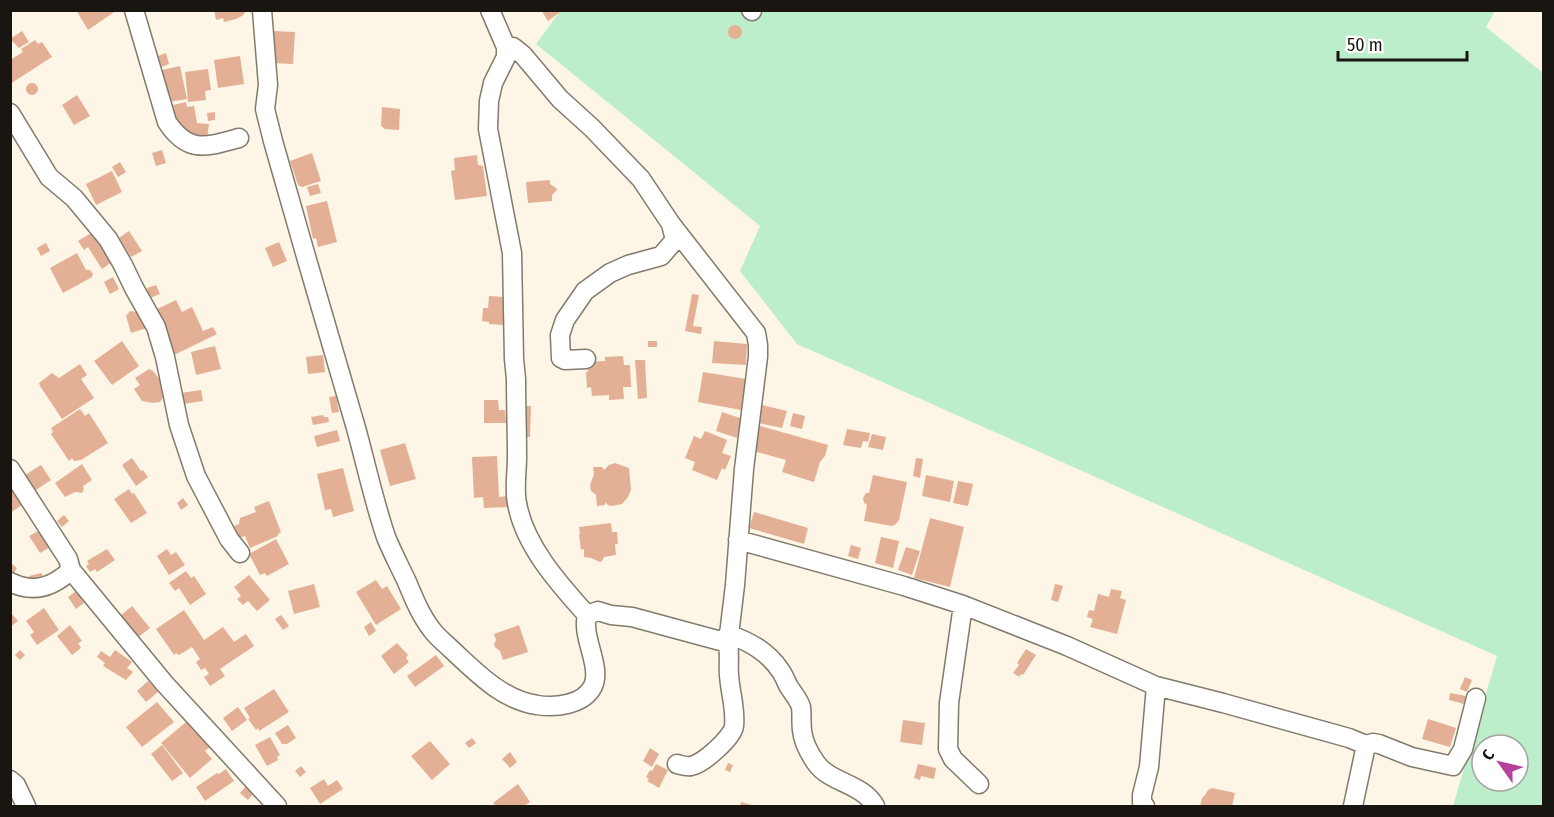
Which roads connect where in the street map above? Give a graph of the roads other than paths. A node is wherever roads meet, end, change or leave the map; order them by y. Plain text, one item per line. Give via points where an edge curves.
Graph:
1 (134, 10) edge
2 (262, 10) edge
3 (490, 10) edge
4 (506, 47) junction
5 (10, 113) edge
6 (239, 138) dead end
7 (671, 224) junction
8 (586, 359) dead end
9 (10, 469) edge
10 (738, 540) junction
11 (240, 553) dead end
12 (71, 570) junction
13 (10, 582) edge
14 (963, 605) junction
15 (587, 615) junction
16 (728, 639) junction
17 (1156, 686) junction
18 (1476, 698) dead end
19 (1366, 745) junction
20 (678, 764) dead end
21 (10, 780) edge
22 (979, 784) dead end
23 (26, 807) edge
24 (277, 807) edge
25 (875, 807) edge
26 (1145, 807) edge
27 (1353, 807) edge

1 - 6 street via 173,131 195,146
2 - 15 street via 268,86 265,109 276,152 387,537 416,604 433,632 474,671 518,701 544,706 580,699 594,684 591,647 585,630
3 - 4 street
4 - 7 street via 523,55 560,99 641,179
4 - 15 street via 506,57 489,101 488,129 512,253 516,500 538,553
5 - 11 street via 50,177 74,198 108,239 156,327 179,425 196,476
7 - 8 street via 675,240 664,254 610,273 585,291 565,320 560,335 561,357
7 - 10 street via 756,333 758,357
9 - 12 street via 68,559
10 - 14 street
10 - 16 street
12 - 13 street via 48,586 31,589
12 - 24 street via 164,683
14 - 17 street
14 - 22 street via 949,703 948,748 953,759
15 - 16 street via 598,611
16 - 20 street via 734,728 702,761 691,766
16 - 25 street via 747,641 765,652 800,704 805,743 817,765 854,786
17 - 19 street
17 - 26 street via 1149,767 1142,795
18 - 19 street via 1463,749 1453,766 1412,757 1379,744
19 - 27 street
21 - 23 street

